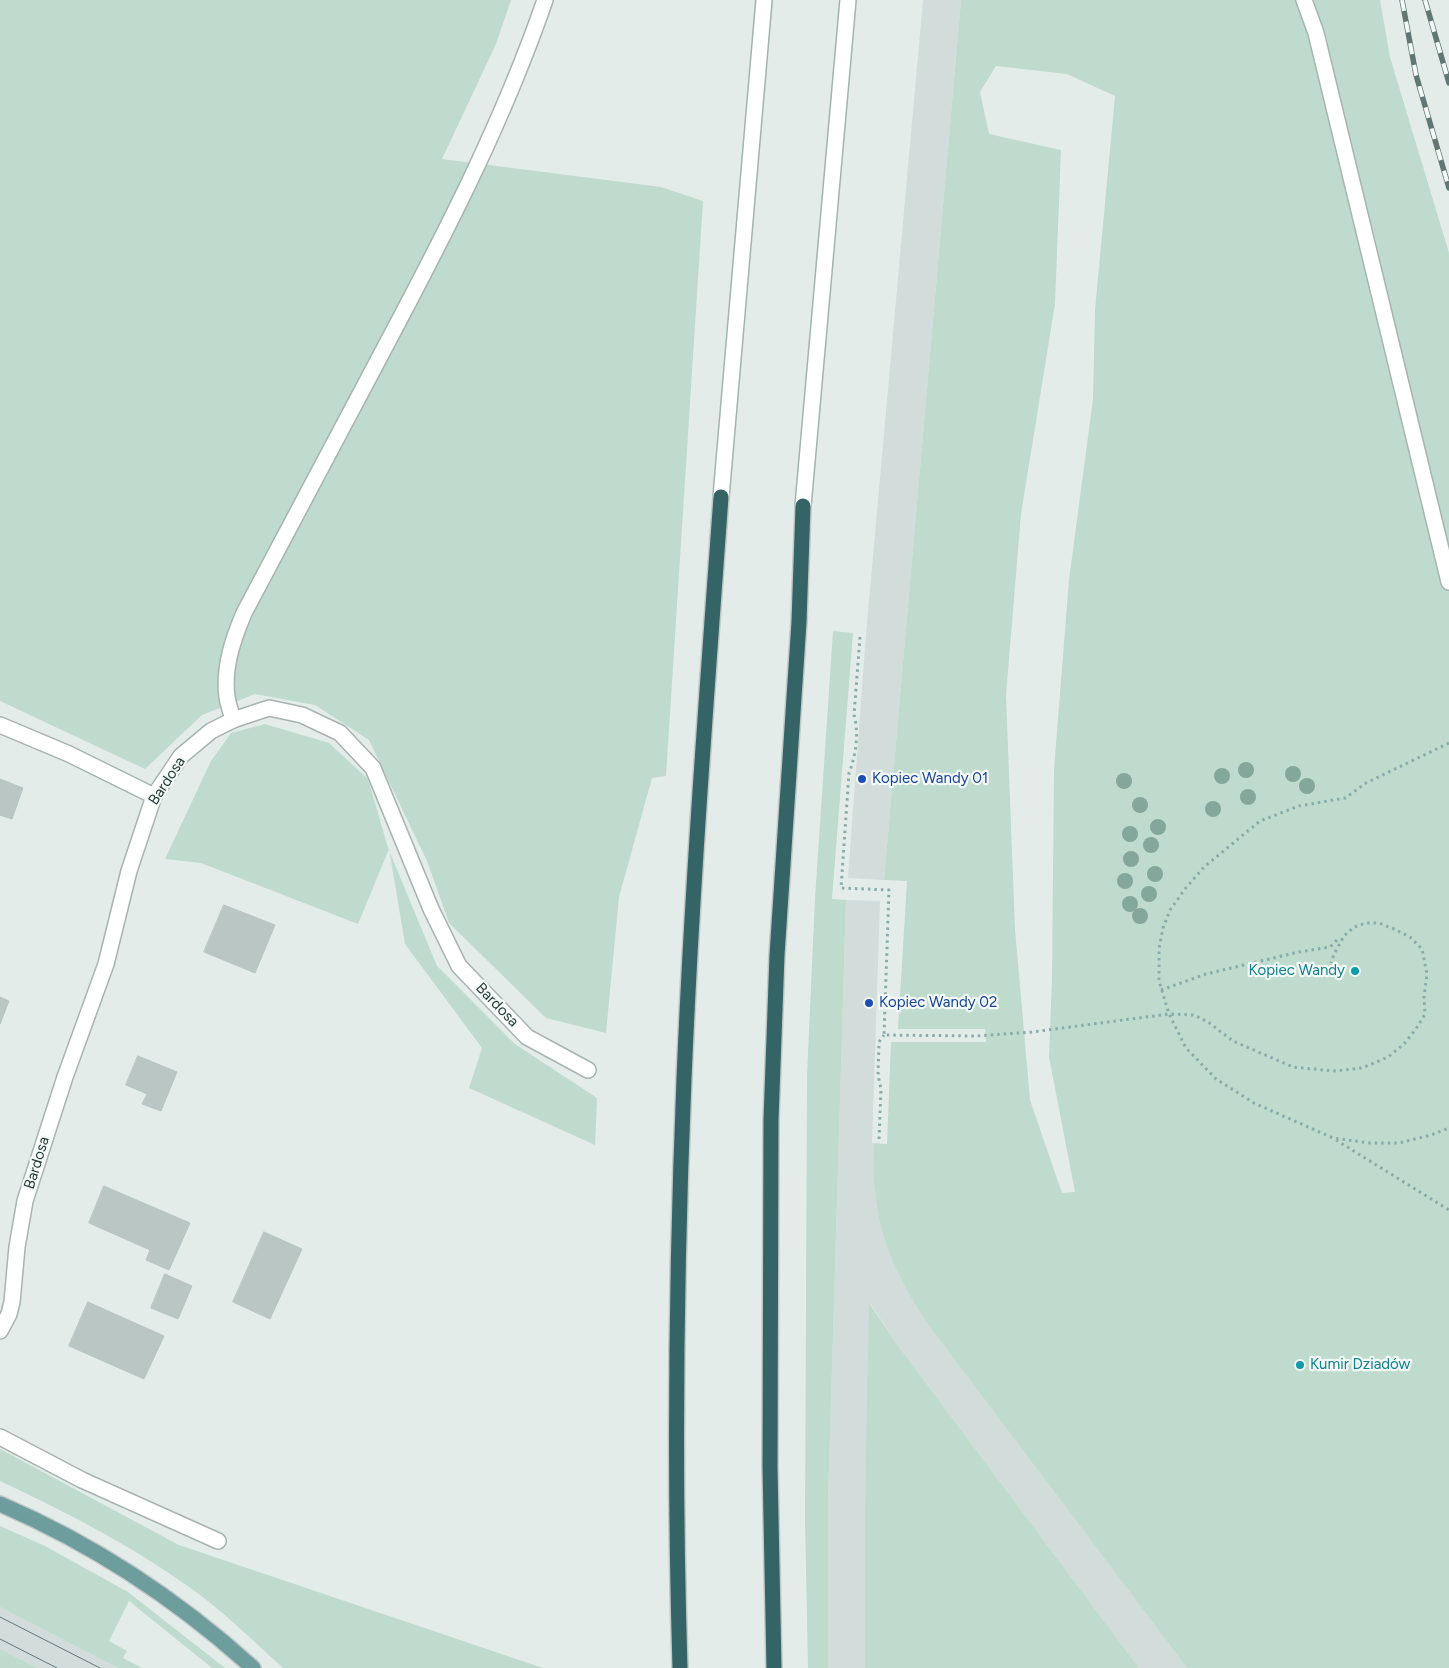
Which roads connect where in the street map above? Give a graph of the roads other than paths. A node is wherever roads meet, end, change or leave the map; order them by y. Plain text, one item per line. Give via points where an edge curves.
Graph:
1 (545, 0) edge
2 (764, 0) edge
3 (848, 0) edge
4 (1304, 0) edge
5 (721, 497) joint
6 (803, 506) joint
7 (1449, 582) edge
8 (233, 720) junction
9 (0, 725) edge
10 (154, 796) junction
11 (588, 1070) dead end
12 (0, 1331) edge
13 (0, 1438) edge
14 (0, 1504) edge
15 (218, 1542) dead end
16 (253, 1668) edge
17 (680, 1668) edge
18 (774, 1668) edge

1 - 8 street via 506,100 456,211 235,633 227,675 227,697
2 - 5 street
3 - 6 street
4 - 7 street via 1316,33
5 - 17 highway via 694,888 684,1090 677,1294
6 - 18 highway via 799,622 777,955 772,1120 770,1467
8 - 10 street, Bardosa via 211,731 181,756
8 - 11 street, Bardosa via 269,708 302,715 340,733 373,768 431,909 459,966 527,1037
9 - 10 street via 69,754
10 - 12 street, Bardosa via 106,964 65,1076 25,1201 12,1302
13 - 15 street via 82,1480
14 - 16 main road via 136,1576 188,1612

